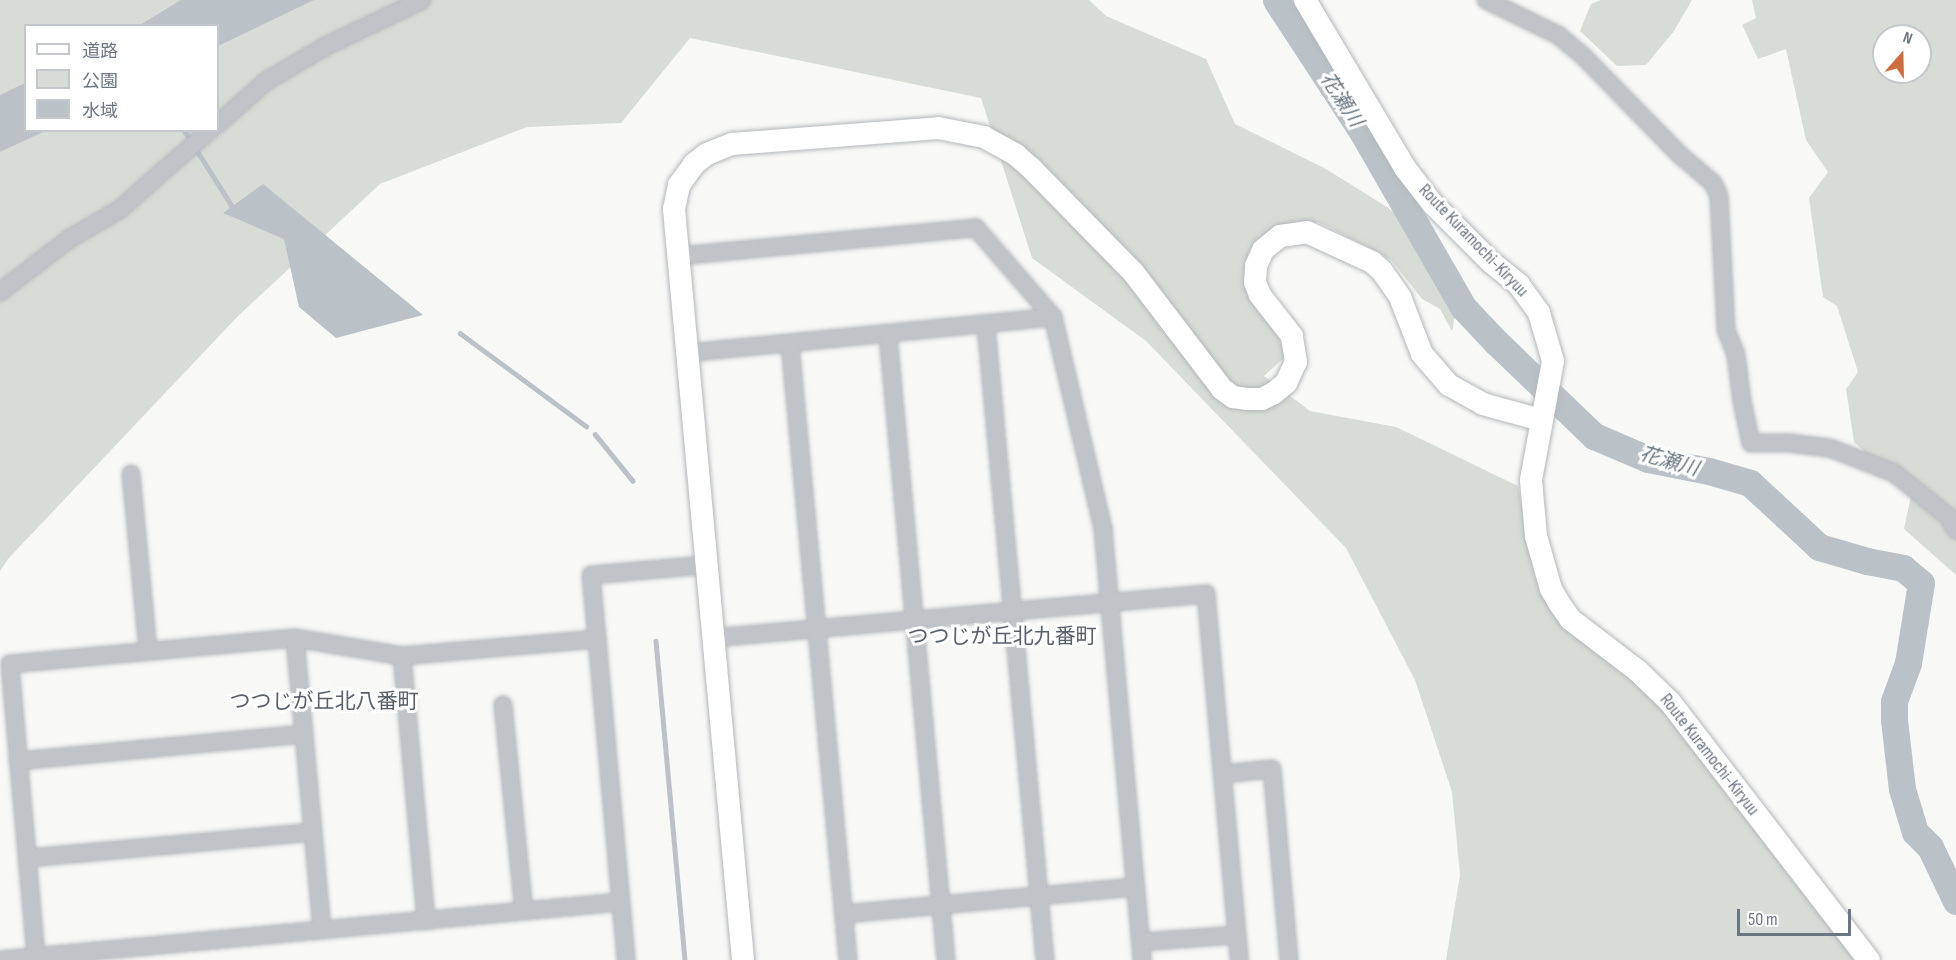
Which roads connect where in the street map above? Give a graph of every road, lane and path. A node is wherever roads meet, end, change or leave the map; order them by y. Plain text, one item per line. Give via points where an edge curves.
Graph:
1 (422, 0) edge
2 (1305, 0) edge
3 (1486, 0) edge
4 (219, 123) edge
5 (206, 135) edge
6 (678, 256) junction
7 (0, 292) edge
8 (1053, 317) junction
9 (986, 325) junction
10 (888, 335) junction
11 (790, 344) junction
12 (685, 353) junction
13 (1541, 420) junction
14 (131, 474) dead end
15 (1956, 530) edge
16 (706, 565) junction
17 (1110, 602) junction
18 (1012, 611) junction
19 (915, 620) junction
20 (817, 629) junction
21 (295, 638) junction
22 (712, 638) junction
23 (597, 639) junction
24 (148, 651) junction
25 (402, 657) junction
26 (503, 705) dead end
27 (304, 734) junction
28 (18, 761) junction
29 (1223, 774) junction
30 (312, 832) junction
31 (28, 858) junction
32 (1135, 887) junction
33 (1039, 896) junction
34 (620, 902) junction
35 (942, 906) junction
36 (524, 910) junction
37 (843, 914) junction
38 (426, 921) junction
39 (322, 930) junction
40 (1237, 935) junction
41 (1141, 942) junction
42 (36, 956) junction
43 (0, 960) edge
44 (626, 960) edge
45 (743, 960) edge
46 (848, 960) edge
47 (946, 960) edge
48 (1044, 960) edge
49 (1142, 960) edge
50 (1239, 960) edge
51 (1289, 960) edge
52 (1869, 960) edge

1 - 4 street via 326,46 265,82
2 - 13 street, Route Kuramochi-Kiryuu via 1405,168 1432,203 1530,299 1545,327 1553,361
3 - 15 street via 1558,35 1713,183 1719,196 1726,330 1736,355 1751,443 1830,448 1894,473 1949,517
5 - 7 street via 119,210 69,239
6 - 8 street via 976,228
6 - 12 street
6 - 13 street via 674,208 679,185 694,164 717,148 953,129 999,144 1032,169 1133,272 1218,384 1233,397 1262,399 1274,393 1292,374 1295,344 1260,295 1255,282 1256,266 1263,250 1280,236 1307,232 1382,270 1401,297 1422,354 1449,385 1483,404
8 - 9 street
8 - 17 street via 1103,529
9 - 10 street
9 - 18 street
10 - 11 street
10 - 19 street
11 - 12 street
11 - 20 street
12 - 16 street
13 - 52 street, Route Kuramochi-Kiryuu via 1531,480 1536,536 1551,589 1559,603 1570,619 1638,671 1670,702
14 - 24 street
16 - 22 street
16 - 23 street via 591,575
17 - 18 street
17 - 29 street via 1206,594
17 - 32 street
18 - 19 street
18 - 33 street
19 - 20 street
19 - 35 street
20 - 22 street
20 - 37 street
21 - 24 street
21 - 25 street
21 - 27 street
22 - 45 street
23 - 25 street
23 - 34 street
24 - 28 street via 10,664
25 - 38 street
26 - 36 street
27 - 28 street
27 - 30 street
28 - 31 street
29 - 40 street
29 - 51 street via 1272,769
30 - 31 street
30 - 39 street
31 - 42 street
32 - 33 street
32 - 41 street
33 - 35 street
33 - 48 street
34 - 36 street
34 - 44 street
35 - 37 street
35 - 47 street
36 - 38 street
37 - 46 street
38 - 39 street
39 - 42 street
40 - 41 street
40 - 50 street
41 - 49 street
42 - 43 street

